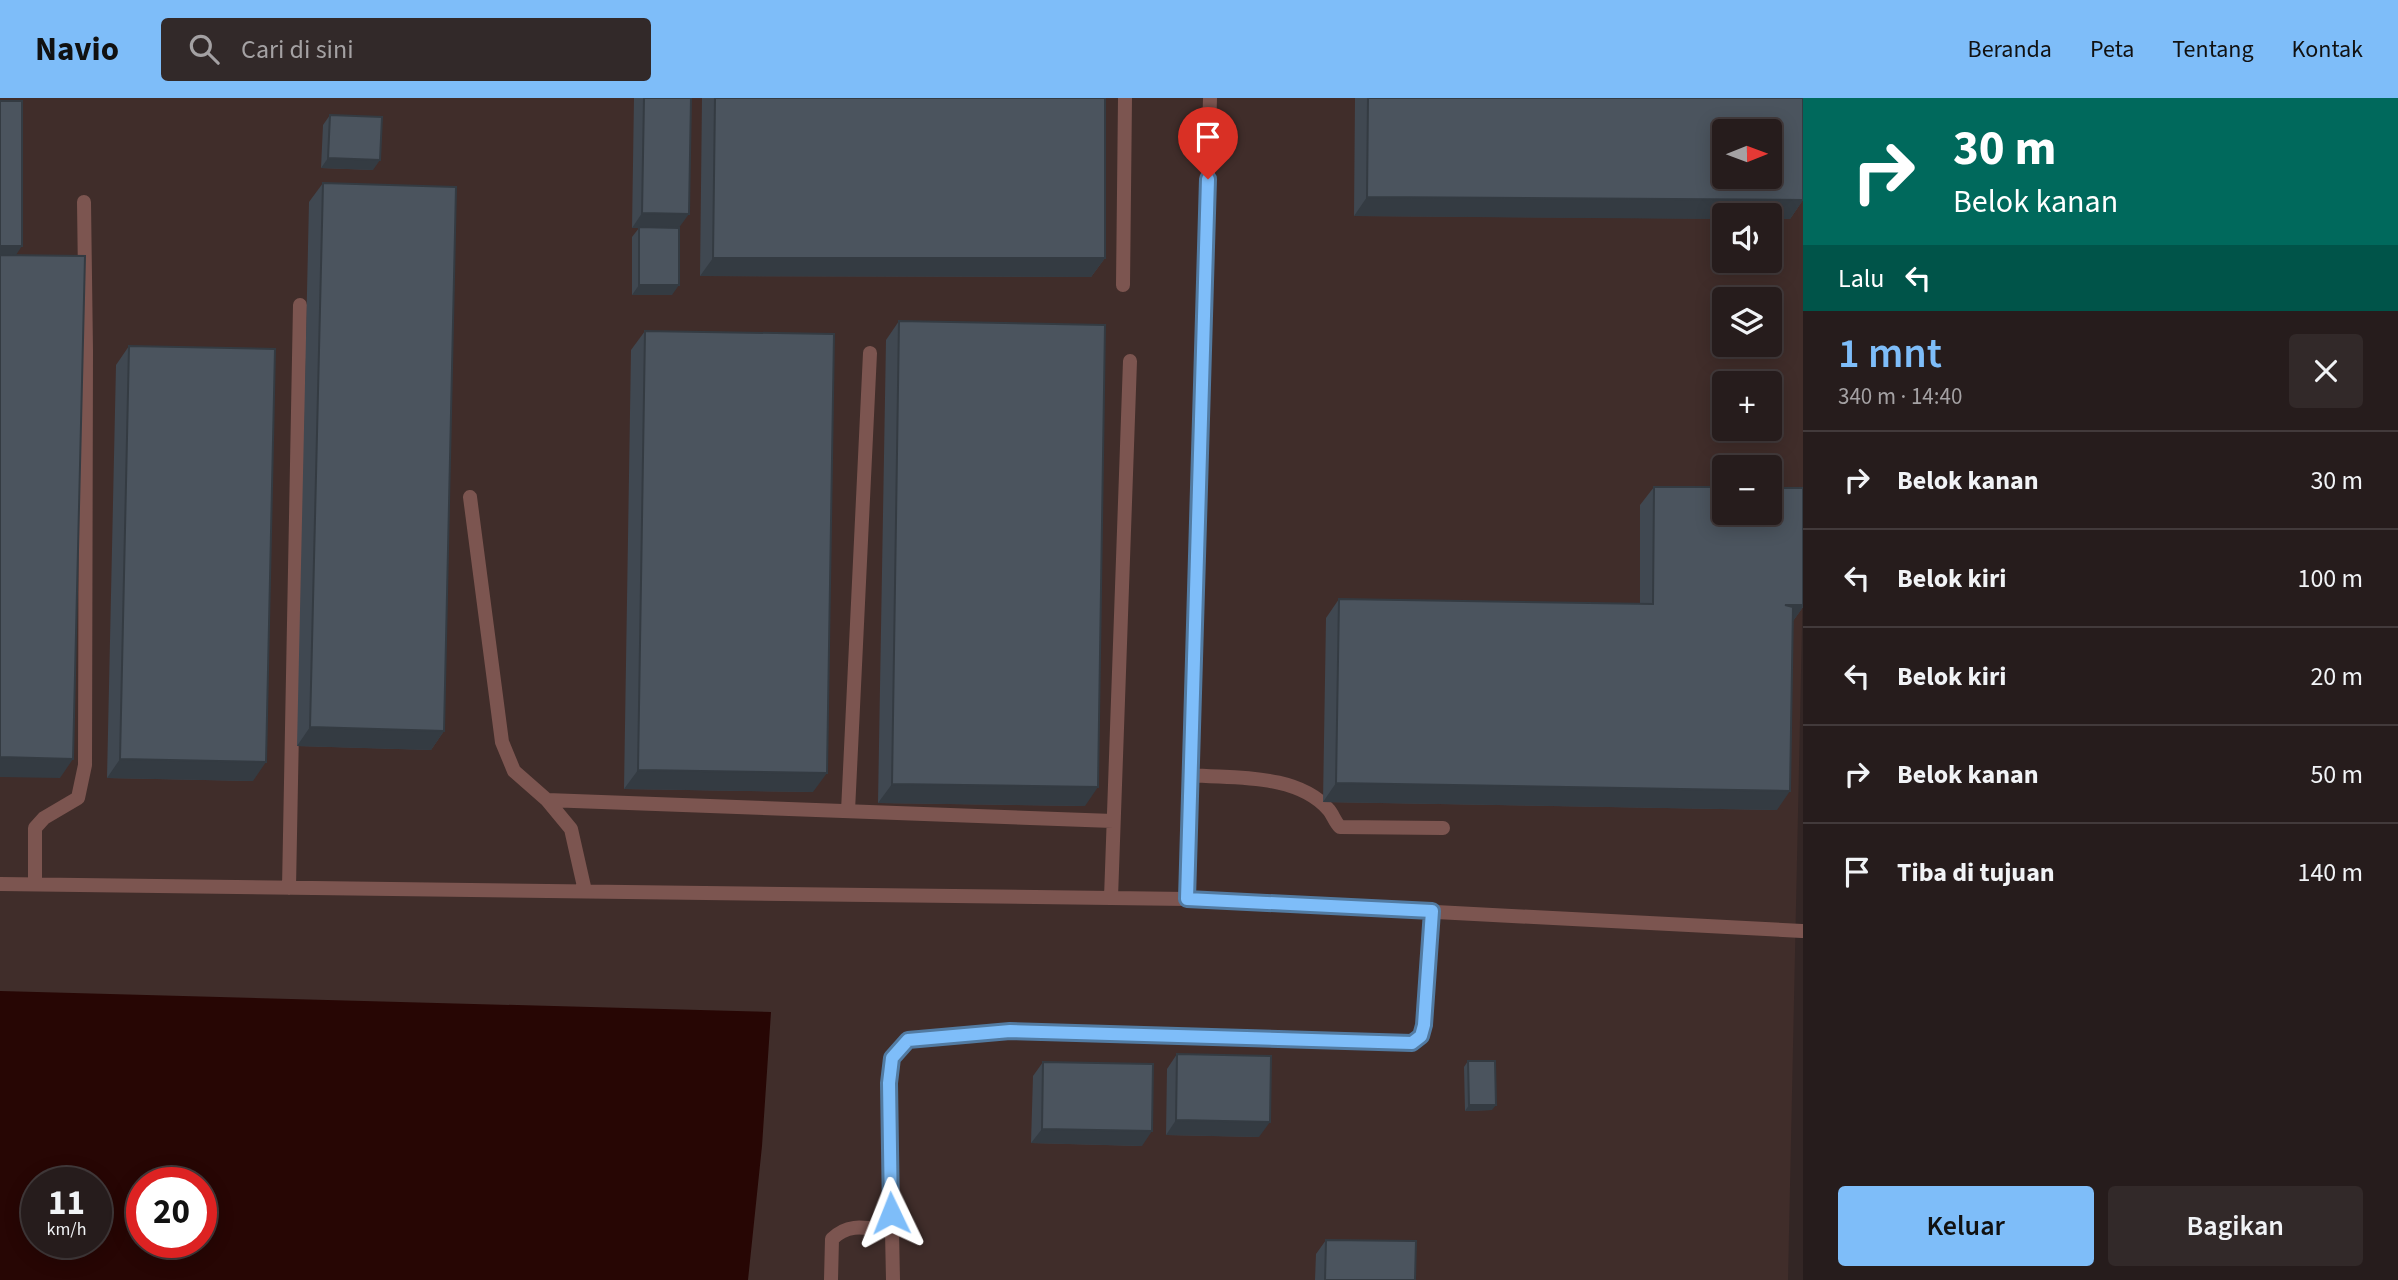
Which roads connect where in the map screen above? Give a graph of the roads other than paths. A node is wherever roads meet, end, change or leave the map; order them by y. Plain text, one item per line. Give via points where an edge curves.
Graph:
1 (1125, 98) edge
2 (1210, 98) edge
3 (84, 202) dead end
4 (1124, 285) dead end
5 (300, 305) dead end
6 (870, 353) dead end
7 (1130, 361) dead end
8 (470, 497) dead end
9 (1191, 775) junction
10 (547, 800) junction
11 (848, 811) junction
12 (1113, 821) junction
13 (1443, 828) dead end
14 (0, 884) edge
15 (35, 884) junction
16 (289, 888) junction
17 (585, 891) junction
18 (1111, 898) junction
19 (1187, 899) junction
20 (1432, 911) junction
21 (1802, 931) edge
22 (892, 1231) junction
23 (831, 1280) edge
24 (893, 1280) edge

1 - 4 lane
2 - 9 lane
3 - 15 lane via 85,765 78,798 35,828
5 - 16 lane
6 - 11 lane
7 - 12 lane
8 - 10 lane via 502,741 514,771
9 - 13 lane via 1288,783 1310,794 1340,827
9 - 19 lane
10 - 11 lane
10 - 17 lane via 571,829
11 - 12 lane
12 - 18 lane
14 - 15 lane
15 - 16 lane
16 - 17 lane
17 - 18 lane
18 - 19 lane
19 - 20 lane
20 - 21 lane
20 - 22 lane via 1424,1025 1421,1036 1412,1043 1010,1031 908,1040 892,1058 889,1083
22 - 23 lane via 850,1227 840,1231 832,1239
22 - 24 lane

